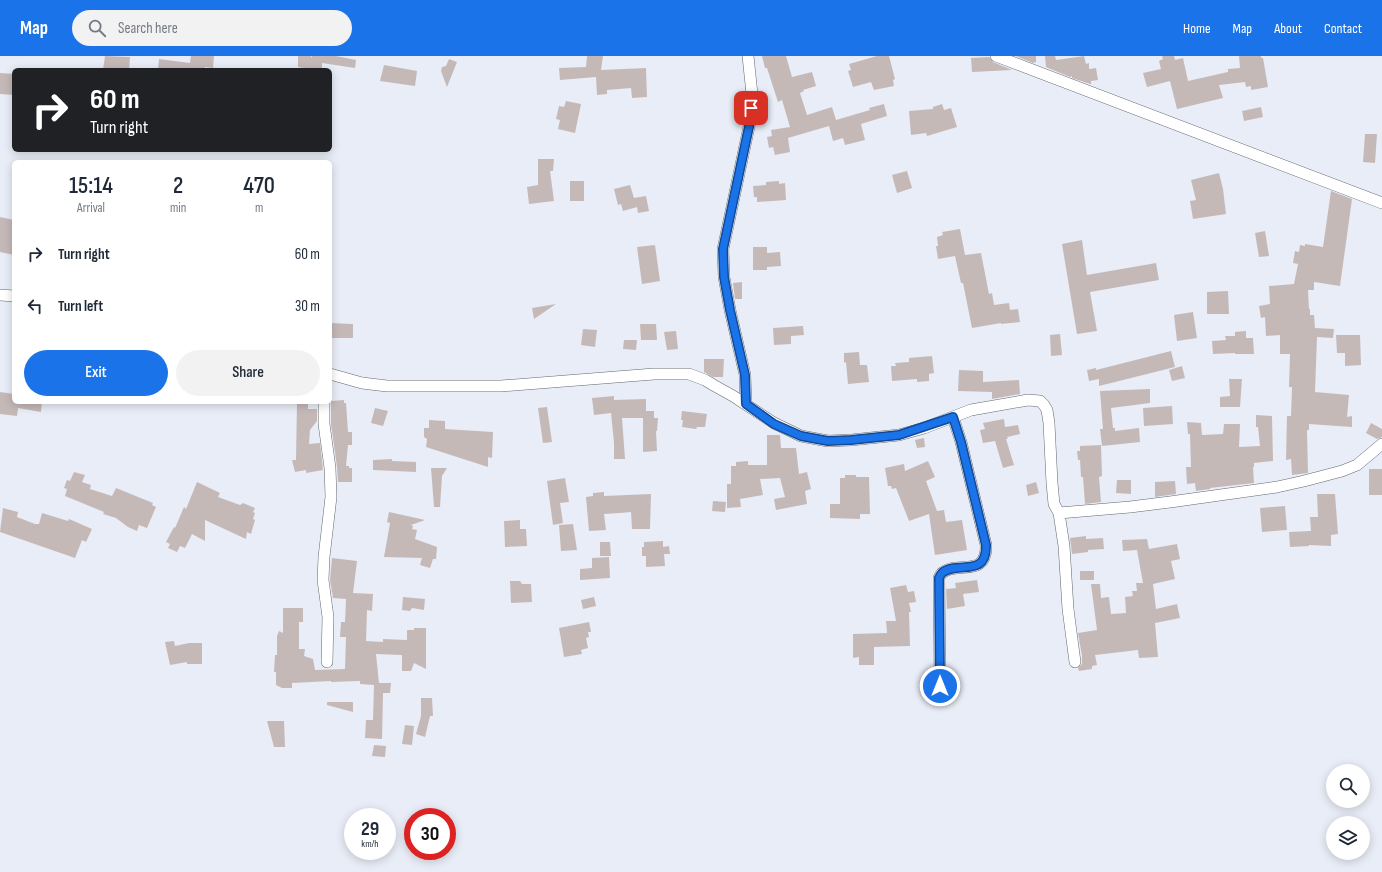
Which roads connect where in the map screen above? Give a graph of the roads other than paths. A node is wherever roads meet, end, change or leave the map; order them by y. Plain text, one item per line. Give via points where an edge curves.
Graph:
1 (748, 56) edge
2 (996, 56) edge
3 (1382, 203) edge
4 (0, 295) edge
5 (12, 296) edge
6 (332, 375) edge
7 (324, 404) edge
8 (746, 404) junction
9 (953, 417) junction
10 (1382, 444) edge
11 (1059, 513) junction
12 (327, 662) dead end
13 (1074, 662) dead end
14 (940, 686) dead end

1 - 8 street via 752,94 750,122 723,249 724,277 745,375
2 - 3 street
4 - 5 street
6 - 8 street via 362,383 388,386 501,386 647,374 689,374 705,380
7 - 12 street via 331,497 323,580 328,617
8 - 9 street via 774,424 801,436 828,441 899,435
9 - 11 street via 971,410 1028,400 1040,401 1047,410 1054,504
9 - 14 street via 986,553 977,565 950,569 942,572 939,578
10 - 11 street via 1357,465 1277,487 1157,504
11 - 13 street

